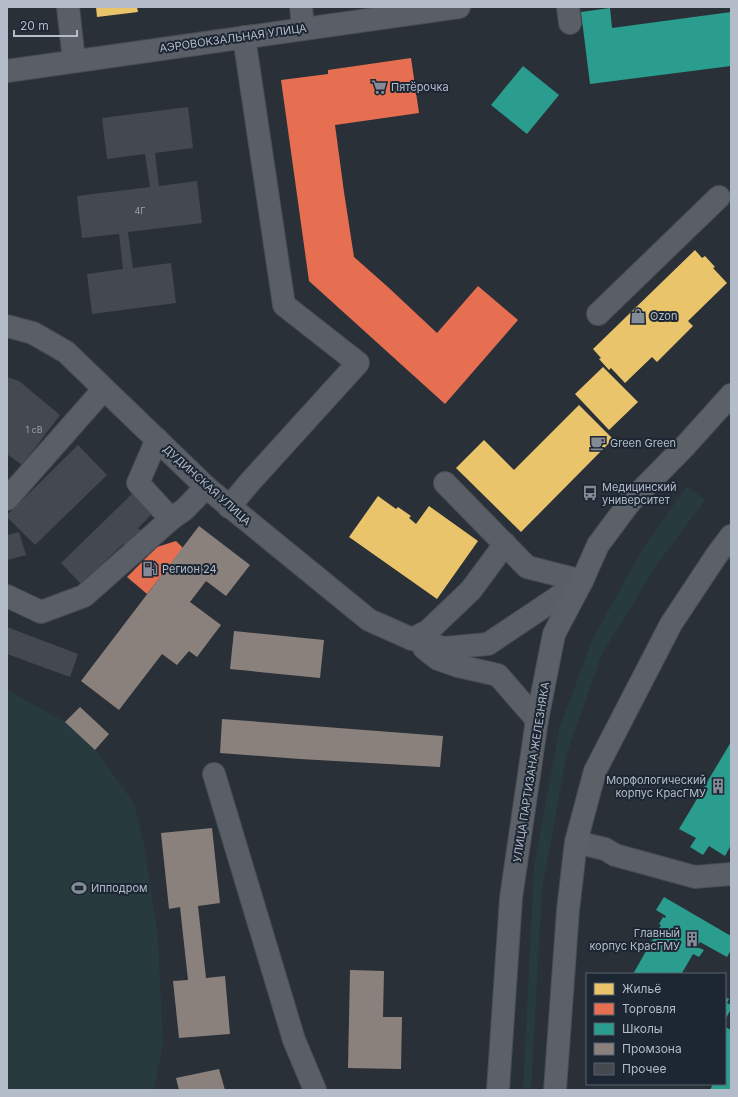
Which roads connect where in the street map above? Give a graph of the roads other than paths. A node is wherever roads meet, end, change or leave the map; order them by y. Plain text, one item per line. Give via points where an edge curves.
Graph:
1 (68, 7) edge
2 (301, 7) edge
3 (459, 7) edge
4 (303, 29) junction
5 (244, 37) junction
6 (74, 61) junction
7 (7, 71) edge
8 (719, 197) dead end
9 (598, 314) dead end
10 (7, 326) edge
11 (104, 389) junction
12 (731, 395) edge
13 (731, 404) edge
14 (706, 422) junction
15 (157, 439) junction
16 (445, 483) dead end
17 (206, 487) junction
18 (7, 499) edge
19 (229, 507) junction
20 (170, 519) junction
21 (731, 536) edge
22 (505, 544) junction
23 (582, 581) junction
24 (7, 596) edge
25 (412, 639) junction
26 (537, 720) junction
27 (214, 774) dead end
28 (576, 842) junction
29 (731, 874) edge
30 (315, 1090) edge
31 (498, 1090) edge
32 (556, 1090) edge

1 - 6 street
2 - 4 street
3 - 4 street, АЭРОВОКЗАЛЬНАЯ УЛИЦА
4 - 5 street, АЭРОВОКЗАЛЬНАЯ УЛИЦА
5 - 6 street, АЭРОВОКЗАЛЬНАЯ УЛИЦА
5 - 19 street via 284,305 358,363
6 - 7 street, АЭРОВОКЗАЛЬНАЯ УЛИЦА
8 - 9 street
10 - 11 street, ДУДИНСКАЯ УЛИЦА via 33,333 66,352
11 - 15 street, ДУДИНСКАЯ УЛИЦА
11 - 18 street
12 - 14 main road, УЛИЦА ПАРТИЗАНА ЖЕЛЕЗНЯКА
13 - 14 main road
14 - 23 main road, УЛИЦА ПАРТИЗАНА ЖЕЛЕЗНЯКА via 630,502 598,545
15 - 17 street, ДУДИНСКАЯ УЛИЦА
15 - 20 street via 138,483
16 - 22 street
17 - 19 street, ДУДИНСКАЯ УЛИЦА
17 - 20 street via 185,509
19 - 25 street, ДУДИНСКАЯ УЛИЦА via 370,620
20 - 24 street via 84,596 41,612
21 - 28 main road via 671,624 595,770
22 - 23 street via 527,567
22 - 25 street via 472,590 428,631
23 - 25 street via 488,644 444,648
23 - 26 main road, УЛИЦА ПАРТИЗАНА ЖЕЛЕЗНЯКА via 554,634
25 - 26 street via 438,659 498,675
26 - 31 main road, УЛИЦА ПАРТИЗАНА ЖЕЛЕЗНЯКА via 511,898
27 - 30 street via 294,1040
28 - 29 street via 695,877
28 - 32 main road via 568,910

